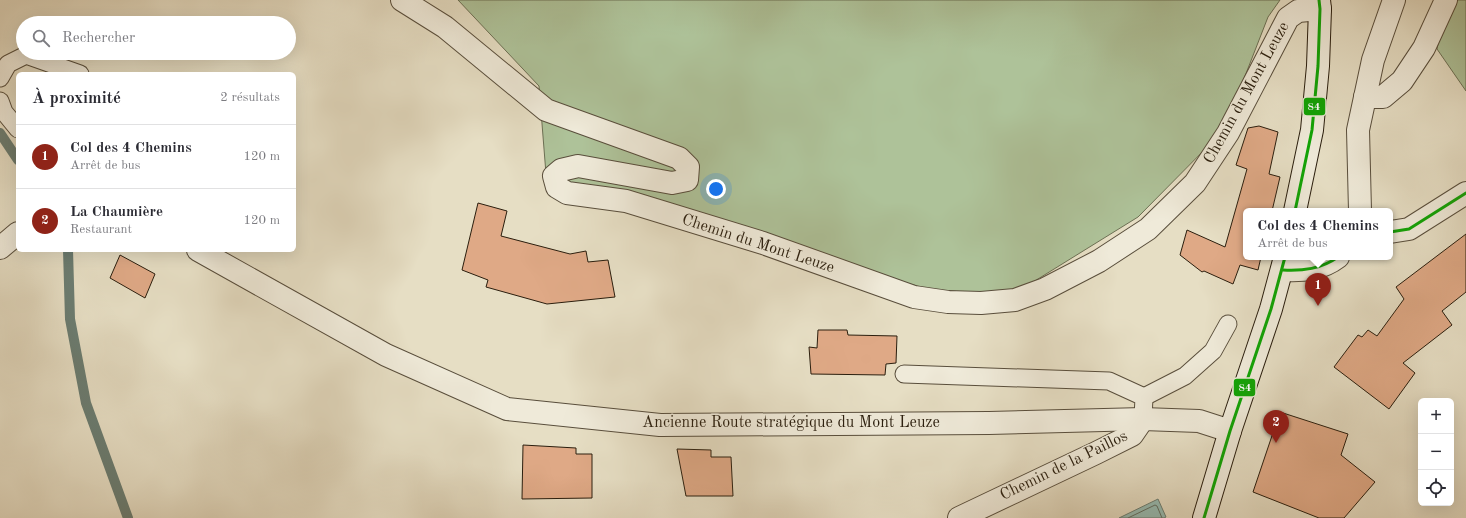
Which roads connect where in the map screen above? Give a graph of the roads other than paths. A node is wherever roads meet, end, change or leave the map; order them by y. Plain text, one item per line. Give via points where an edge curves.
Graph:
1 (402, 0) edge
2 (1394, 0) edge
3 (1446, 0) edge
4 (1319, 4) edge
5 (16, 60) edge
6 (40, 60) edge
7 (74, 72) edge
8 (0, 78) edge
9 (1364, 97) junction
10 (0, 101) edge
11 (16, 127) edge
12 (1466, 193) edge
13 (1296, 208) edge
14 (1360, 208) edge
15 (1393, 232) edge
16 (16, 235) edge
17 (0, 248) edge
18 (202, 252) edge
19 (1334, 260) edge
20 (1284, 263) edge
21 (1228, 324) dead end
22 (904, 374) dead end
23 (1144, 397) junction
24 (1144, 419) junction
25 (1230, 431) junction
26 (959, 518) edge
27 (1204, 518) edge

1 - 4 street, Chemin du Mont Leuze via 445,27 546,110 679,158 688,167 687,180 672,183 578,166 561,170 554,176 557,187 567,192 626,201 763,244 914,297 981,303 1015,300 1045,289 1099,261 1148,229 1196,183 1228,133 1288,18 1298,11
2 - 9 street via 1373,60
3 - 9 street via 1424,48 1402,81 1383,97
4 - 13 street via 1318,66 1312,130
5 - 8 lane via 8,64
6 - 7 lane
9 - 14 street via 1358,130
10 - 11 lane via 4,112
12 - 15 street via 1408,229
16 - 17 street
18 - 24 street, Ancienne Route stratégique du Mont Leuze via 386,355 507,409 660,425 989,423
19 - 20 street via 1313,269 1300,271
20 - 25 street
21 - 23 lane via 1213,351 1185,376
22 - 23 lane via 1110,381
23 - 24 lane
24 - 25 street, Ancienne Route stratégique du Mont Leuze via 1198,421
24 - 26 street, Chemin de la Paillos via 1132,435
25 - 27 street

